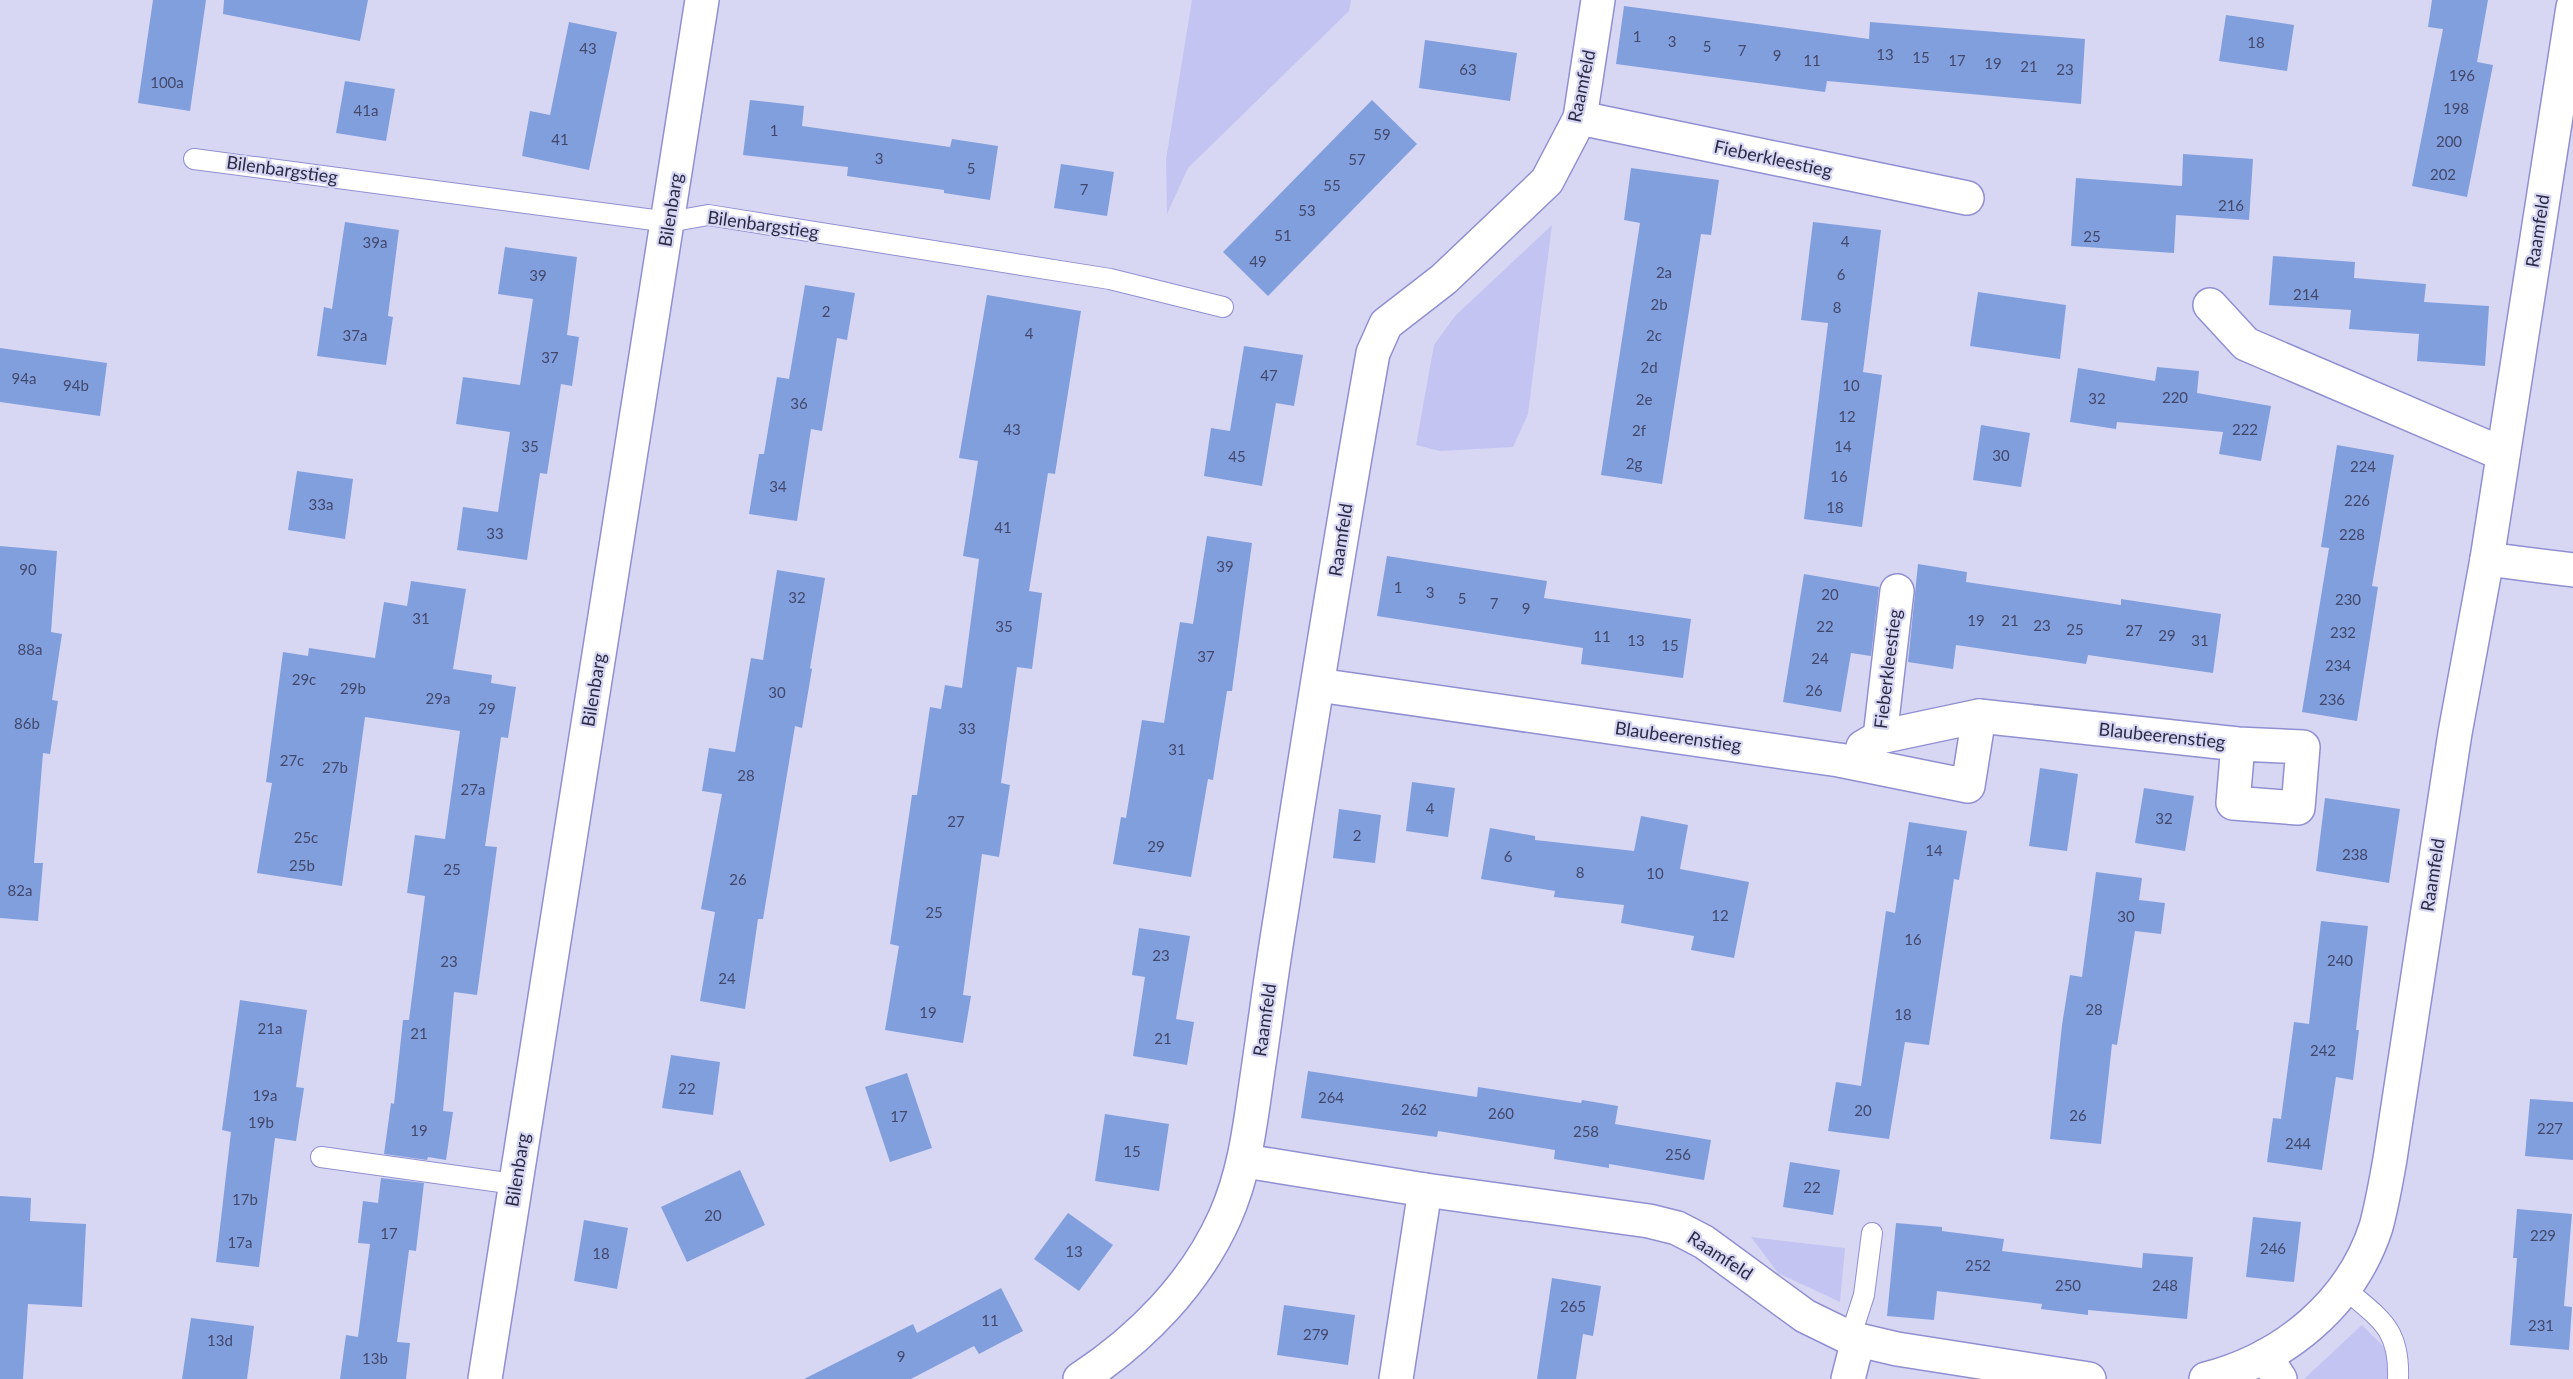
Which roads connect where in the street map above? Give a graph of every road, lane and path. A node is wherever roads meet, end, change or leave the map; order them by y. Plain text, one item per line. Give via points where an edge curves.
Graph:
1 (702, 0) edge
2 (1598, 0) edge
3 (2573, 7) edge
4 (1580, 118) junction
5 (194, 159) dead end
6 (1967, 198) dead end
7 (669, 222) junction
8 (2210, 305) dead end
9 (1223, 307) dead end
10 (2503, 454) junction
11 (2487, 559) junction
12 (2573, 570) edge
13 (1897, 591) dead end
14 (1318, 685) junction
15 (1979, 716) junction
16 (1880, 737) junction
17 (2238, 744) dead end
18 (1839, 760) junction
19 (321, 1157) dead end
20 (1245, 1161) junction
21 (515, 1184) junction
22 (1425, 1190) junction
23 (1872, 1233) dead end
24 (2344, 1288) junction
25 (1854, 1339) junction
26 (2273, 1368) edge
27 (485, 1379) edge
28 (1080, 1379) edge
29 (1396, 1379) edge
30 (1848, 1379) edge
31 (2089, 1379) edge
32 (2206, 1379) edge
33 (2398, 1379) edge

1 - 7 street, Bilenbarg
2 - 4 street, Raamfeld
3 - 10 street, Raamfeld
4 - 6 street, Fieberkleestieg
4 - 14 street, Raamfeld via 1547,181 1444,279 1386,324 1373,353
5 - 7 lane, Bilenbargstieg
7 - 9 lane, Bilenbargstieg via 708,215 1110,279
7 - 21 street, Bilenbarg
8 - 10 street via 2246,344
10 - 11 street, Raamfeld
11 - 12 street
11 - 24 street, Raamfeld via 2387,1176 2368,1246
13 - 16 street, Fieberkleestieg
14 - 18 street, Blaubeerenstieg
14 - 20 street, Raamfeld
15 - 16 street, Blaubeerenstieg
15 - 17 street, Blaubeerenstieg
15 - 18 street, Blaubeerenstieg via 1968,786
16 - 18 street, Fieberkleestieg
19 - 21 lane
20 - 22 street, Raamfeld
20 - 28 street, Raamfeld via 1224,1218 1188,1278 1144,1330
21 - 27 street, Bilenbarg
22 - 25 street, Raamfeld via 1677,1228 1713,1248 1805,1316
22 - 29 street
23 - 25 lane
24 - 26 street, Raamfeld
24 - 33 lane via 2392,1333
25 - 30 street
25 - 31 street, Raamfeld
26 - 32 street, Raamfeld via 2246,1366

